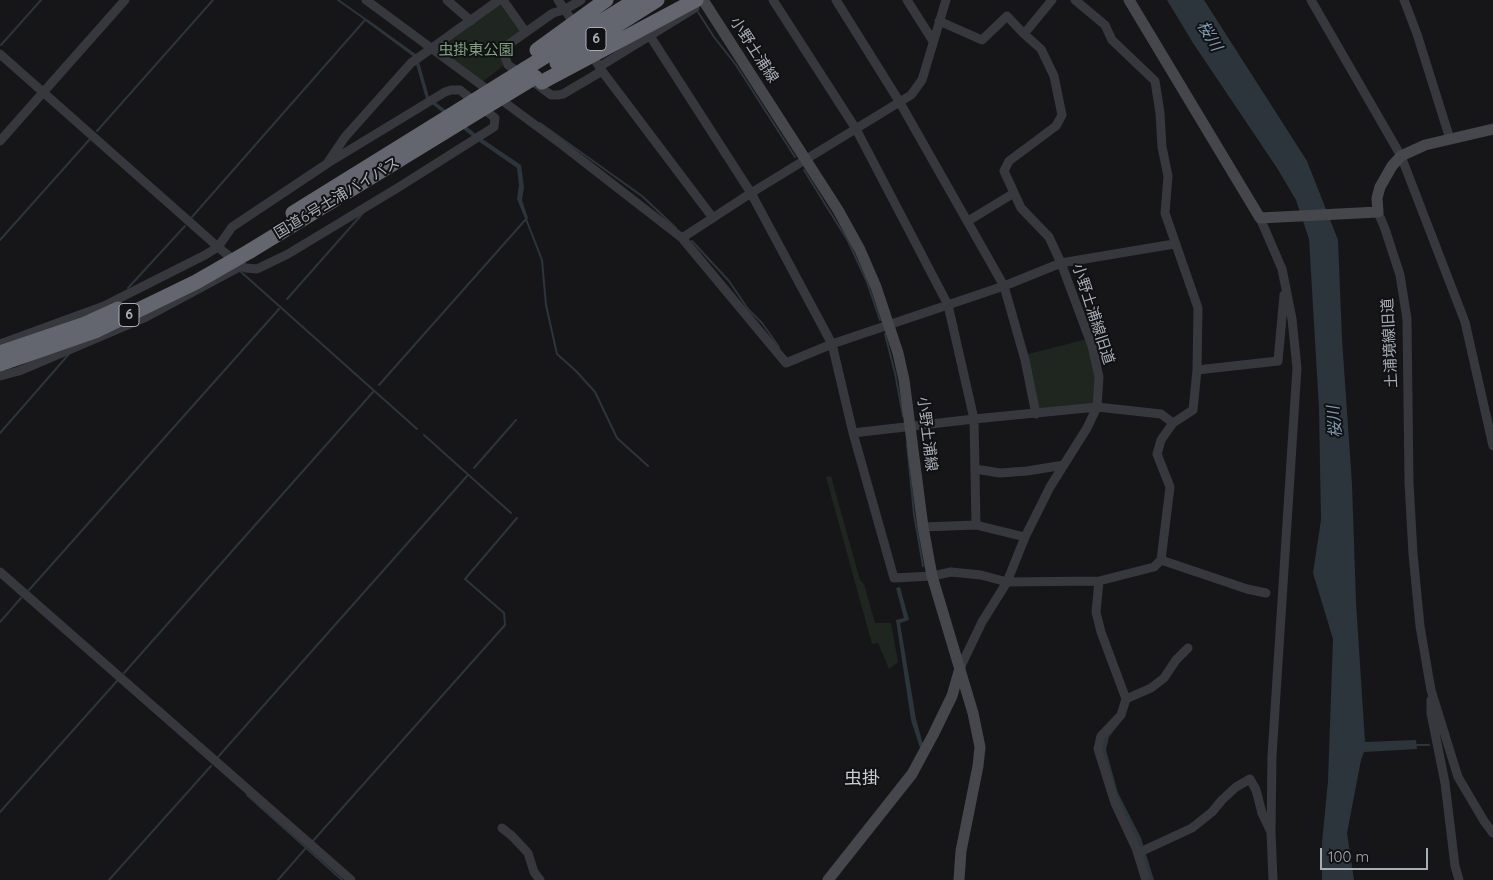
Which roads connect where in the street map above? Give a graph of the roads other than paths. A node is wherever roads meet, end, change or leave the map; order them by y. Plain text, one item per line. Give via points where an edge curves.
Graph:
1 (125, 0) edge
2 (366, 0) edge
3 (447, 0) edge
4 (499, 0) edge
5 (503, 0) edge
6 (558, 0) edge
7 (580, 0) edge
8 (606, 0) edge
9 (636, 0) edge
10 (657, 0) edge
11 (773, 0) edge
12 (836, 0) edge
13 (907, 0) edge
14 (946, 0) edge
15 (1052, 0) edge
16 (1075, 0) edge
17 (1129, 0) edge
18 (1311, 0) edge
19 (1404, 0) edge
20 (703, 1) edge
21 (564, 10) junction
22 (571, 19) dead end
23 (940, 21) junction
24 (471, 22) junction
25 (526, 31) junction
26 (1024, 34) junction
27 (650, 36) junction
28 (933, 41) junction
29 (431, 48) junction
30 (0, 54) edge
31 (593, 57) dead end
32 (601, 69) junction
33 (530, 73) junction
34 (43, 92) junction
35 (899, 101) junction
36 (477, 106) junction
37 (856, 129) junction
38 (1493, 130) edge
39 (1450, 139) junction
40 (0, 140) edge
41 (1401, 156) junction
42 (806, 159) junction
43 (328, 163) junction
44 (751, 193) junction
45 (1014, 193) junction
46 (1372, 212) junction
47 (1263, 217) junction
48 (714, 218) junction
49 (968, 221) junction
50 (682, 238) junction
51 (1174, 244) junction
52 (218, 247) junction
53 (248, 247) junction
54 (1061, 263) junction
55 (241, 266) junction
56 (1285, 285) junction
57 (1004, 286) junction
58 (948, 305) junction
59 (890, 324) junction
60 (0, 344) edge
61 (832, 344) junction
62 (0, 354) edge
63 (0, 364) edge
64 (1197, 370) junction
65 (0, 376) edge
66 (1097, 407) junction
67 (1036, 414) junction
68 (974, 419) junction
69 (1174, 423) junction
70 (911, 426) junction
71 (853, 434) junction
72 (1493, 446) edge
73 (1064, 465) junction
74 (975, 469) junction
75 (976, 525) junction
76 (923, 527) junction
77 (1025, 537) junction
78 (1162, 560) junction
79 (0, 572) edge
80 (932, 576) junction
81 (1098, 581) junction
82 (1007, 582) junction
83 (1266, 593) dead end
84 (1188, 648) dead end
85 (960, 668) junction
86 (1431, 690) junction
87 (1126, 699) junction
88 (502, 828) dead end
89 (1271, 832) junction
90 (1493, 833) edge
91 (1138, 854) junction
92 (1145, 877) dead end
93 (351, 880) edge
94 (540, 880) edge
95 (828, 880) edge
96 (959, 880) edge
97 (1273, 880) edge
98 (1459, 880) edge

1 - 34 street
2 - 29 street
3 - 24 street
4 - 24 street
5 - 25 street
6 - 21 street
7 - 21 street
8 - 33 highway
9 - 33 highway, 国道6号土浦バイパス / 6
10 - 33 highway, 国道6号土浦バイパス / 6
11 - 37 street
12 - 35 street
13 - 28 street
14 - 23 street
15 - 26 street
16 - 51 street via 1105,25 1112,40 1155,81 1168,176 1164,213
17 - 47 main road
18 - 41 street
19 - 39 street
20 - 27 street
20 - 33 highway
20 - 42 main road, 小野土浦線
21 - 22 street
21 - 25 street via 553,13
23 - 26 street via 982,40 1007,16
23 - 28 street
24 - 29 street
25 - 32 street via 502,49 508,65 551,95 562,94
26 - 45 street, 小野土浦線旧道 via 1041,49 1054,76 1062,115 1056,126 1009,161 1004,170
27 - 32 street
27 - 44 street
28 - 35 street via 917,90
29 - 43 street via 411,63 345,137
29 - 50 street
30 - 34 street
31 - 32 street
32 - 48 street
33 - 36 highway, 国道6号土浦バイパス / 6, bridge via 514,90
33 - 36 highway, 国道6号土浦バイパス / 6, bridge via 487,92
34 - 40 street
34 - 52 street
35 - 37 street
35 - 49 street
36 - 53 highway, 国道6号土浦バイパス / 6
37 - 42 street
37 - 58 street
38 - 39 main road
39 - 41 main road via 1416,148
41 - 46 main road via 1380,187
41 - 72 street via 1464,322
42 - 44 street
42 - 59 main road, 小野土浦線 via 860,250
43 - 52 street via 232,227
43 - 55 street via 450,90 460,90 495,118 494,127 288,254 257,270
44 - 48 street
44 - 61 street
45 - 49 street
45 - 54 street, 小野土浦線旧道 via 1021,208 1049,237
46 - 47 main road
46 - 86 street, 土浦境線旧道 via 1385,229 1400,275 1407,319 1413,554 1420,626
47 - 56 street
48 - 50 street
49 - 57 street
50 - 61 street via 786,363
51 - 54 street
51 - 64 street via 1198,308
52 - 55 street
52 - 60 street via 104,306
53 - 62 highway, 国道6号土浦バイパス / 6, bridge via 85,324
53 - 63 highway, 国道6号土浦バイパス / 6, bridge via 196,282 111,323
54 - 57 street
54 - 66 street, 小野土浦線旧道 via 1092,346 1099,377
55 - 65 street via 146,317
56 - 64 street via 1278,361
56 - 89 street via 1297,368 1272,756
57 - 58 street
57 - 67 street
58 - 59 street
58 - 68 street
59 - 61 street
59 - 70 main road, 小野土浦線
61 - 71 street
64 - 69 street via 1193,410
66 - 67 street
66 - 69 street via 1161,414
66 - 73 street, 小野土浦線旧道
67 - 68 street
68 - 70 street
68 - 74 street
69 - 78 street via 1161,440 1157,454 1170,487
70 - 71 street
70 - 76 main road, 小野土浦線
71 - 80 street via 894,578
73 - 74 street via 1000,473
73 - 77 street, 小野土浦線旧道
74 - 75 street
75 - 76 street
75 - 77 street
76 - 80 main road, 小野土浦線
77 - 82 street, 小野土浦線旧道
78 - 81 street via 1154,567
78 - 83 street
79 - 93 street
80 - 82 street via 951,572
80 - 85 main road, 小野土浦線
81 - 82 street
81 - 87 street via 1096,612
82 - 85 street, 小野土浦線旧道 via 978,628
84 - 87 street via 1164,678
85 - 95 main road via 952,696 912,774
85 - 96 main road, 小野土浦線 via 974,713 980,747 961,851
86 - 90 street, 土浦境線旧道 via 1458,777
86 - 98 street via 1431,713
87 - 91 street via 1121,715 1102,736 1098,749 1115,803
88 - 94 street via 528,853
89 - 91 street via 1250,779 1236,787 1192,828
89 - 97 street
91 - 92 street

